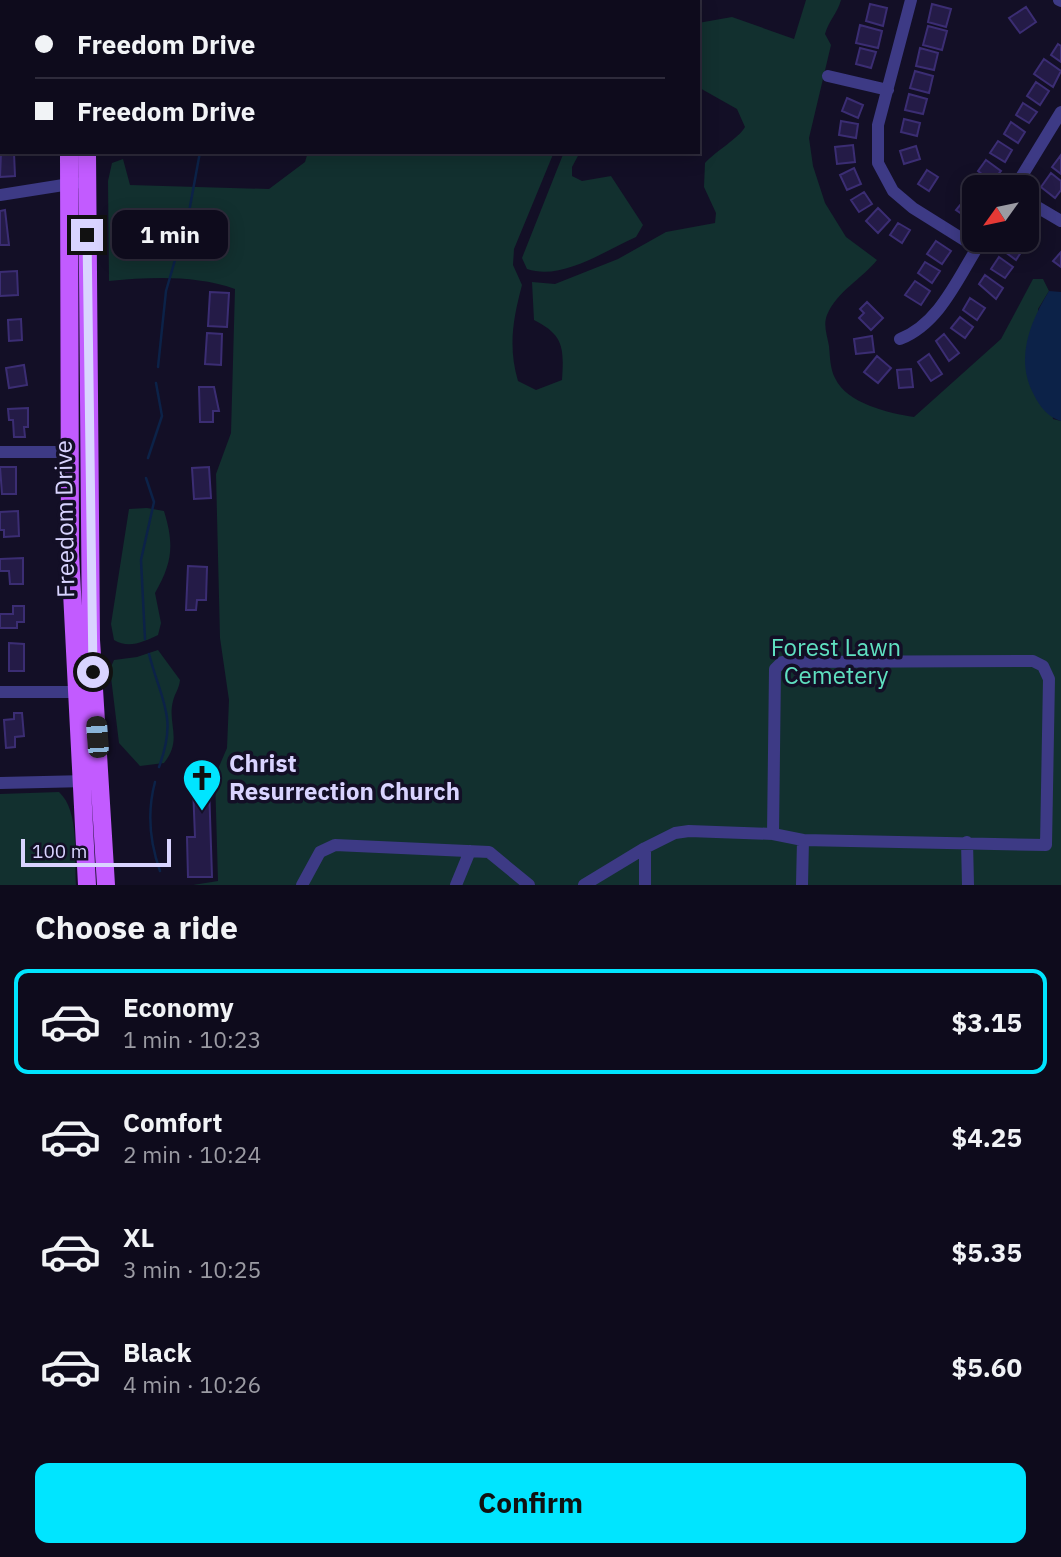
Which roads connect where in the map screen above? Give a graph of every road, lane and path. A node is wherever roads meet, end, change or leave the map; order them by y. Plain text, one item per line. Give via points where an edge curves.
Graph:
1 (911, 0) edge
2 (828, 76) dead end
3 (888, 90) junction
4 (1061, 112) edge
5 (70, 154) edge
6 (86, 154) edge
7 (1022, 175) edge
8 (78, 183) junction
9 (0, 195) edge
10 (1040, 209) edge
11 (1061, 221) edge
12 (962, 234) edge
13 (975, 252) edge
14 (900, 339) dead end
15 (0, 452) edge
16 (70, 452) junction
17 (0, 692) edge
18 (77, 692) junction
19 (90, 781) junction
20 (0, 783) edge
21 (773, 834) junction
22 (803, 840) junction
23 (967, 842) junction
24 (645, 848) junction
25 (470, 851) junction
26 (87, 885) edge
27 (106, 885) edge
28 (302, 885) edge
29 (456, 885) edge
30 (529, 885) edge
31 (584, 885) edge
32 (645, 885) edge
33 (802, 885) edge
34 (968, 885) edge

1 - 3 street
2 - 3 street
3 - 12 street via 878,125 877,147 884,176 913,208
4 - 7 street
5 - 8 main road, Freedom Drive
6 - 8 main road, Freedom Drive
8 - 9 street
8 - 16 main road, Freedom Drive
8 - 19 main road, Freedom Drive via 91,640
10 - 11 street
13 - 14 street via 932,319
15 - 16 street
16 - 18 main road, Freedom Drive
17 - 18 street
18 - 19 main road, Freedom Drive
19 - 20 street
19 - 26 main road, Freedom Drive
19 - 27 main road, Freedom Drive
21 - 22 street
21 - 23 street via 775,668 782,662 1033,661 1044,666 1049,679 1046,845
21 - 24 street via 689,831
22 - 23 street
22 - 33 street
23 - 34 street
24 - 31 street
24 - 32 street
25 - 28 street via 335,845 320,852
25 - 29 street
25 - 30 street via 489,852

